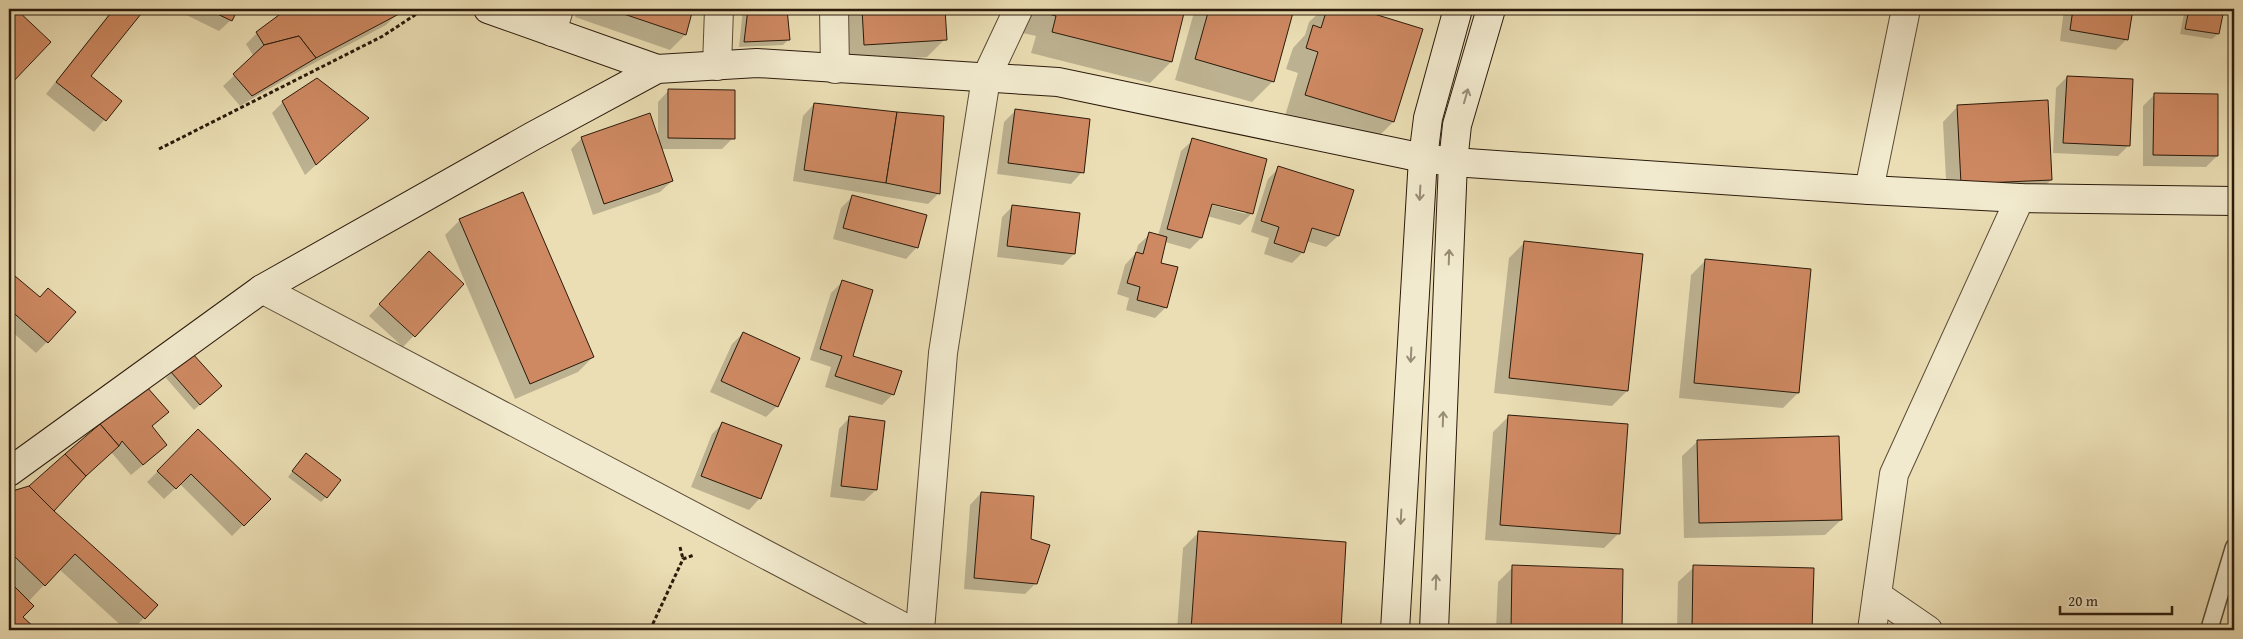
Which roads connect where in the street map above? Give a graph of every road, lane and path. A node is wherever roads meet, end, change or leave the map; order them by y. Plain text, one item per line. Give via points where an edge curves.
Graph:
1 (424, 9) edge
2 (488, 9) edge
3 (719, 9) edge
4 (834, 9) edge
5 (1016, 9) edge
6 (1458, 9) edge
7 (1491, 9) edge
8 (1906, 9) edge
9 (555, 20) edge
10 (717, 66) junction
11 (657, 68) junction
12 (835, 68) junction
13 (986, 78) junction
14 (159, 149) dead end
15 (1422, 158) junction
16 (1453, 162) junction
17 (1869, 190) junction
18 (2020, 198) junction
19 (2234, 201) edge
20 (262, 289) junction
21 (9, 472) edge
22 (737, 539) junction
23 (2234, 547) edge
24 (1877, 595) junction
25 (650, 630) edge
26 (909, 630) edge
27 (920, 630) edge
28 (1395, 630) edge
29 (1434, 630) edge
30 (1872, 630) edge
31 (1928, 630) edge
32 (2209, 630) edge

1 - 14 path via 383,36
2 - 9 street
3 - 10 street
4 - 12 street
5 - 13 street
6 - 15 street via 1428,118
16 -> 7 street via 1457,125
8 - 17 street
9 - 11 street
10 - 11 street
10 - 12 street via 756,64
11 - 20 street
12 - 13 street
13 - 15 street via 1058,82
13 - 27 street via 943,353
15 - 16 street
15 -> 28 street
16 - 17 street
29 -> 16 street
17 - 18 street
18 - 19 street
18 - 24 street via 1894,474
20 - 21 street
20 - 22 street
22 - 25 path via 683,559
22 - 26 street
23 - 32 lane
24 - 30 street
24 - 31 street

